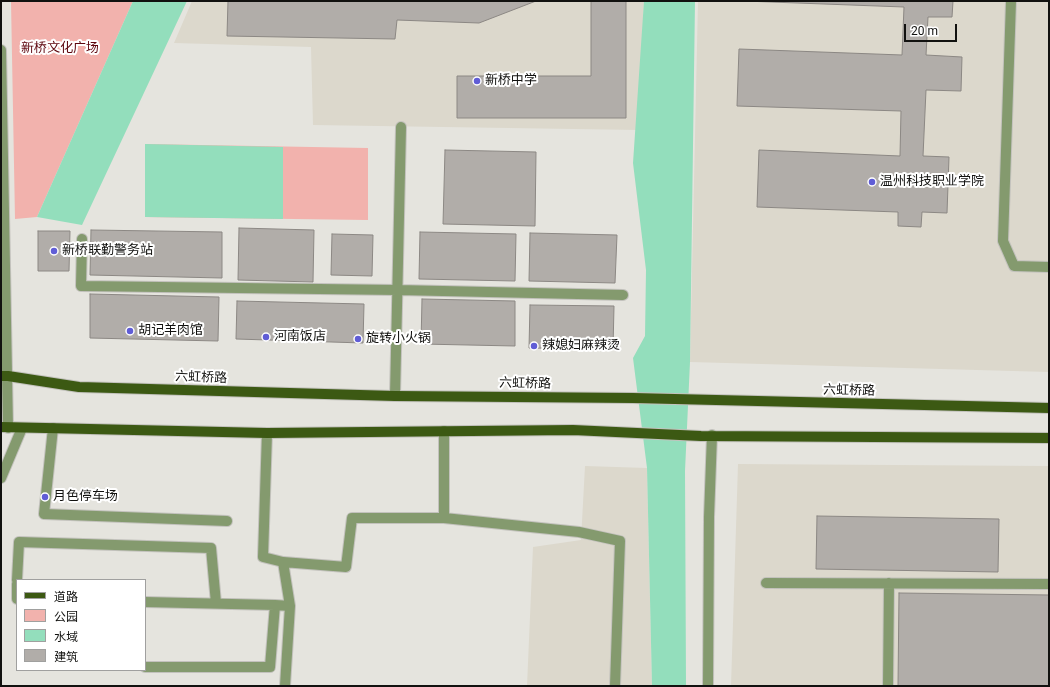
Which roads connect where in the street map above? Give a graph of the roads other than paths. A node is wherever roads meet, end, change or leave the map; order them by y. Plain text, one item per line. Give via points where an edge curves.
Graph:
1 (1011, 1) edge
2 (1, 50) edge
3 (1, 62) edge
4 (401, 127) dead end
5 (82, 239) dead end
6 (1049, 267) edge
7 (398, 290) junction
8 (624, 295) dead end
9 (4, 376) edge
10 (395, 396) junction
11 (1049, 408) edge
12 (5, 428) edge
13 (22, 428) junction
14 (53, 428) junction
15 (444, 431) junction
16 (267, 433) junction
17 (712, 436) junction
18 (1049, 438) edge
19 (1, 478) edge
20 (444, 518) junction
21 (227, 521) dead end
22 (283, 562) junction
23 (17, 579) edge
24 (766, 583) dead end
25 (889, 583) junction
26 (1049, 584) edge
27 (146, 602) edge
28 (216, 603) junction
29 (275, 605) junction
30 (290, 606) junction
31 (146, 667) edge
32 (285, 686) edge
33 (615, 686) edge
34 (708, 686) edge
35 (888, 686) edge

1 - 6 street via 1003,241 1014,266
2 - 3 street
3 - 9 street
4 - 7 street
5 - 7 street via 81,286
7 - 8 street
7 - 10 street
9 - 10 main road, 六虹桥路 via 79,387
9 - 12 street
10 - 11 main road, 六虹桥路 via 633,398
12 - 13 main road
13 - 14 main road
13 - 19 street
14 - 16 main road
14 - 21 street via 44,514
15 - 16 main road
15 - 17 main road via 573,430
15 - 20 street
16 - 22 street via 263,557
17 - 18 main road
17 - 34 street
20 - 22 street via 352,518 346,567
20 - 33 street via 579,532 620,541
22 - 30 street
23 - 28 street via 19,542 211,548
24 - 25 street
25 - 26 street
25 - 35 street
27 - 28 street
28 - 29 street
29 - 30 street
29 - 31 street via 270,667
30 - 32 street

